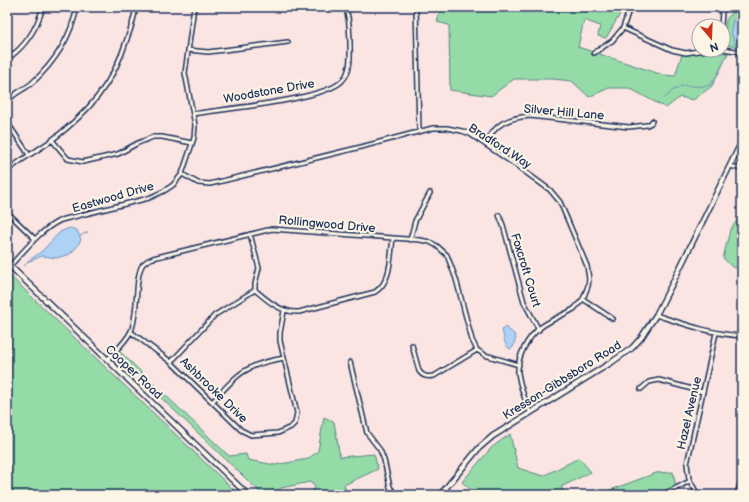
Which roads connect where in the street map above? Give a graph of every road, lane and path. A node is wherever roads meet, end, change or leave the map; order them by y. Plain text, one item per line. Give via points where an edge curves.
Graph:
1 (43, 7) edge
2 (77, 7) edge
3 (136, 7) edge
4 (194, 7) edge
5 (345, 7) edge
6 (416, 7) edge
7 (630, 7) edge
8 (722, 11) dead end
9 (722, 18) edge
10 (623, 28) junction
11 (288, 42) dead end
12 (188, 50) junction
13 (731, 50) edge
14 (691, 51) edge
15 (742, 52) edge
16 (594, 53) dead end
17 (7, 59) edge
18 (7, 102) edge
19 (193, 114) junction
20 (652, 121) dead end
21 (7, 122) edge
22 (419, 131) junction
23 (52, 140) junction
24 (742, 141) edge
25 (192, 144) junction
26 (485, 144) junction
27 (29, 154) junction
28 (730, 166) junction
29 (742, 170) edge
30 (7, 171) edge
31 (182, 174) junction
32 (430, 193) dead end
33 (7, 212) edge
34 (499, 214) dead end
35 (250, 234) junction
36 (35, 239) junction
37 (393, 239) junction
38 (410, 240) junction
39 (8, 265) edge
40 (255, 290) junction
41 (583, 299) junction
42 (284, 311) junction
43 (656, 315) junction
44 (613, 319) dead end
45 (539, 330) junction
46 (131, 332) junction
47 (716, 333) junction
48 (742, 336) edge
49 (412, 345) dead end
50 (477, 350) junction
51 (284, 358) junction
52 (107, 360) junction
53 (171, 362) junction
54 (350, 362) dead end
55 (519, 365) junction
56 (641, 389) dead end
57 (703, 392) junction
58 (212, 402) junction
59 (530, 412) junction
60 (742, 476) edge
61 (690, 481) junction
62 (248, 495) edge
63 (396, 495) edge
64 (440, 495) edge
65 (662, 495) edge
66 (698, 495) edge
67 (737, 495) edge

1 - 17 street via 30,37
2 - 18 street via 69,32 52,62 31,84
3 - 23 street via 123,53 109,82 82,115
4 - 12 street, Eastwood Drive
5 - 19 street, Woodstone Drive via 349,18 349,64 347,73 340,83 289,100
6 - 22 street
7 - 10 street
8 - 9 street
10 - 14 street via 672,50
10 - 16 street via 612,41
11 - 12 street via 208,52
12 - 19 street, Eastwood Drive via 186,80
13 - 15 street
19 - 25 street, Eastwood Drive via 195,124
20 - 26 street, Silver Hill Lane via 647,125 629,126 530,116 515,118 496,127
21 - 27 street
22 - 26 street, Bradford Way via 433,128 456,129
22 - 31 street, Bradford Way via 210,184 198,183
23 - 25 street via 68,159 82,162 118,154 153,136
23 - 27 street
24 - 28 street, Kresson-Gibbsboro Road
25 - 31 street, Eastwood Drive
26 - 41 street, Bradford Way via 550,190 560,202 587,266 589,278
27 - 30 street
28 - 29 street
28 - 43 street, Kresson-Gibbsboro Road
31 - 36 street, Eastwood Drive via 173,185 149,198 61,220
32 - 38 street via 415,221
33 - 36 street
34 - 45 street, Foxcroft Court via 524,302
35 - 37 street, Rollingwood Drive via 272,229
35 - 40 street via 259,268
35 - 46 street, Rollingwood Drive via 154,258 144,263 139,272 136,314
36 - 39 street, Eastwood Drive
37 - 38 street, Rollingwood Drive
37 - 42 street via 387,277 379,289 366,295 299,312
38 - 50 street, Rollingwood Drive via 430,242 447,255
39 - 52 street, Cooper Road
40 - 42 street
40 - 53 street via 214,315
41 - 44 street
41 - 45 street via 574,309
42 - 51 street, Ashbrooke Drive via 280,333
43 - 47 street
43 - 59 street, Kresson-Gibbsboro Road via 644,335 632,348
45 - 55 street via 524,347
46 - 52 street, Rollingwood Drive
46 - 53 street, Ashbrooke Drive
47 - 48 street
47 - 57 street, Hazel Avenue
49 - 50 street via 419,371 429,377
50 - 55 street via 485,355
51 - 58 street via 244,371
51 - 58 street, Ashbrooke Drive via 298,413 295,422 287,430 251,435
52 - 62 street, Cooper Road
53 - 58 street, Ashbrooke Drive
54 - 63 street via 367,433 380,450 390,487
55 - 59 street via 521,385
56 - 57 street via 649,382 660,380
57 - 61 street, Hazel Avenue via 687,457
59 - 64 street, Kresson-Gibbsboro Road via 484,443
60 - 67 street
61 - 65 street
61 - 66 street, Hazel Avenue

